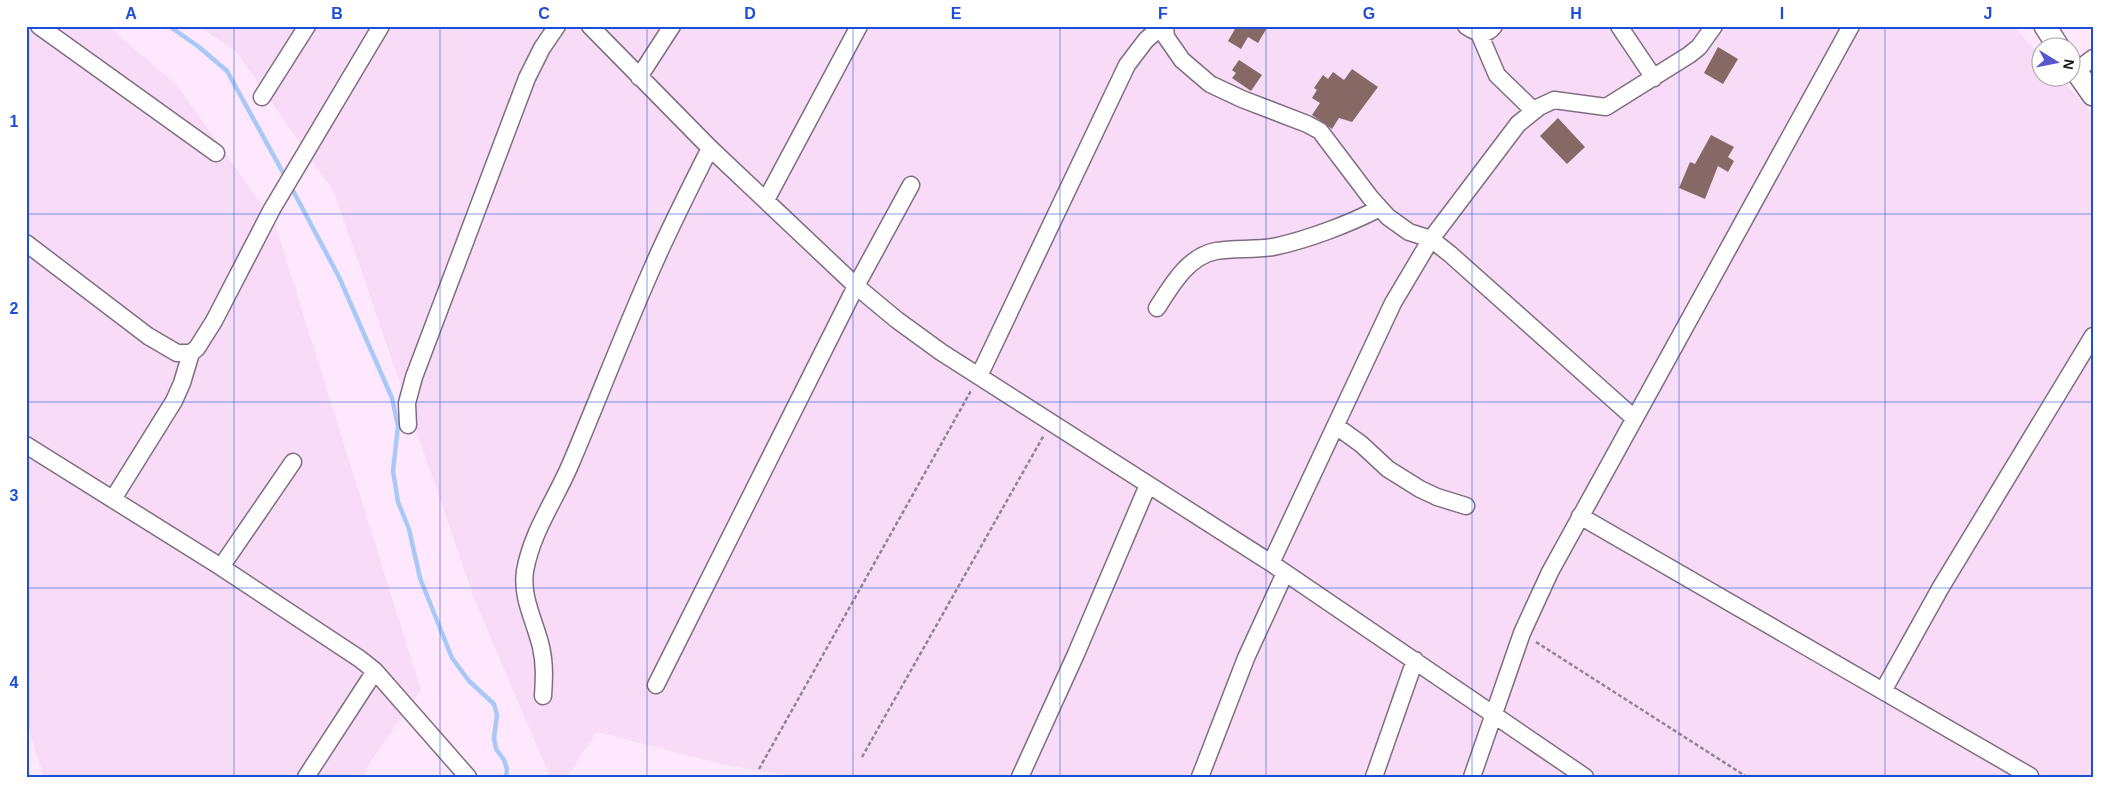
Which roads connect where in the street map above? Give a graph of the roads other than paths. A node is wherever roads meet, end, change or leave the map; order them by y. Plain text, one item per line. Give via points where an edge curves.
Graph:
1 (39, 26) edge
2 (307, 26) edge
3 (381, 26) edge
4 (556, 26) edge
5 (590, 26) edge
6 (672, 26) edge
7 (859, 26) edge
8 (1163, 26) edge
9 (1494, 26) edge
10 (1619, 26) edge
11 (1714, 26) edge
12 (1851, 26) edge
13 (2045, 26) edge
14 (1472, 30) edge
15 (2053, 38) edge
16 (638, 78) junction
17 (1654, 78) junction
18 (2082, 79) edge
19 (2093, 95) edge
20 (262, 96) dead end
21 (1534, 111) junction
22 (710, 148) junction
23 (216, 152) dead end
24 (911, 185) dead end
25 (766, 200) junction
26 (1380, 208) junction
27 (1430, 239) junction
28 (26, 243) edge
29 (856, 286) junction
30 (1158, 308) dead end
31 (2093, 336) edge
32 (191, 353) junction
33 (979, 376) junction
34 (1634, 418) junction
35 (408, 425) dead end
36 (1336, 426) junction
37 (26, 445) edge
38 (293, 462) dead end
39 (1148, 485) junction
40 (113, 499) junction
41 (1466, 506) dead end
42 (1580, 516) junction
43 (1271, 563) junction
44 (221, 568) junction
45 (1285, 573) junction
46 (1416, 660) junction
47 (375, 671) junction
48 (656, 685) dead end
49 (1884, 691) junction
50 (543, 696) dead end
51 (1494, 715) junction
52 (2030, 776) edge
53 (306, 777) edge
54 (468, 777) edge
55 (1020, 777) edge
56 (1200, 777) edge
57 (1374, 777) edge
58 (1472, 777) edge
59 (1585, 777) edge

1 - 23 street
2 - 20 street
3 - 32 street via 272,209 214,321
4 - 35 street via 527,78 454,268 414,377 408,402
5 - 16 street
6 - 16 street
7 - 25 street
8 - 26 street via 1166,37 1182,60 1210,84 1320,131
8 - 33 street via 1146,40 1127,65
9 - 14 street via 1485,33
10 - 17 street
11 - 17 street via 1699,47
12 - 34 street
13 - 15 main road
14 - 21 street via 1497,75
16 - 22 street
17 - 21 street via 1606,107 1554,100
18 - 19 main road
21 - 27 street via 1518,124
22 - 25 street
22 - 50 street via 654,263 532,548 524,586 526,604 542,648
24 - 29 street
25 - 29 street
26 - 27 street via 1388,218 1409,232
26 - 30 street via 1340,226 1274,246 1214,251 1185,269
27 - 34 street
27 - 36 street via 1393,303
28 - 32 street via 148,336 178,353
29 - 33 street via 904,326
29 - 48 street
31 - 49 street via 1941,587
32 - 40 street via 174,401
33 - 39 street
34 - 42 street
36 - 41 street via 1388,469 1420,489 1437,498
36 - 43 street
37 - 40 street
38 - 44 street
39 - 43 street
39 - 55 street
40 - 44 street
42 - 49 street
42 - 51 street via 1539,593
43 - 45 street
44 - 47 street
45 - 46 street
45 - 56 street via 1246,658
46 - 51 street
46 - 57 street
47 - 53 street
47 - 54 street
49 - 52 street
51 - 58 street
51 - 59 street

